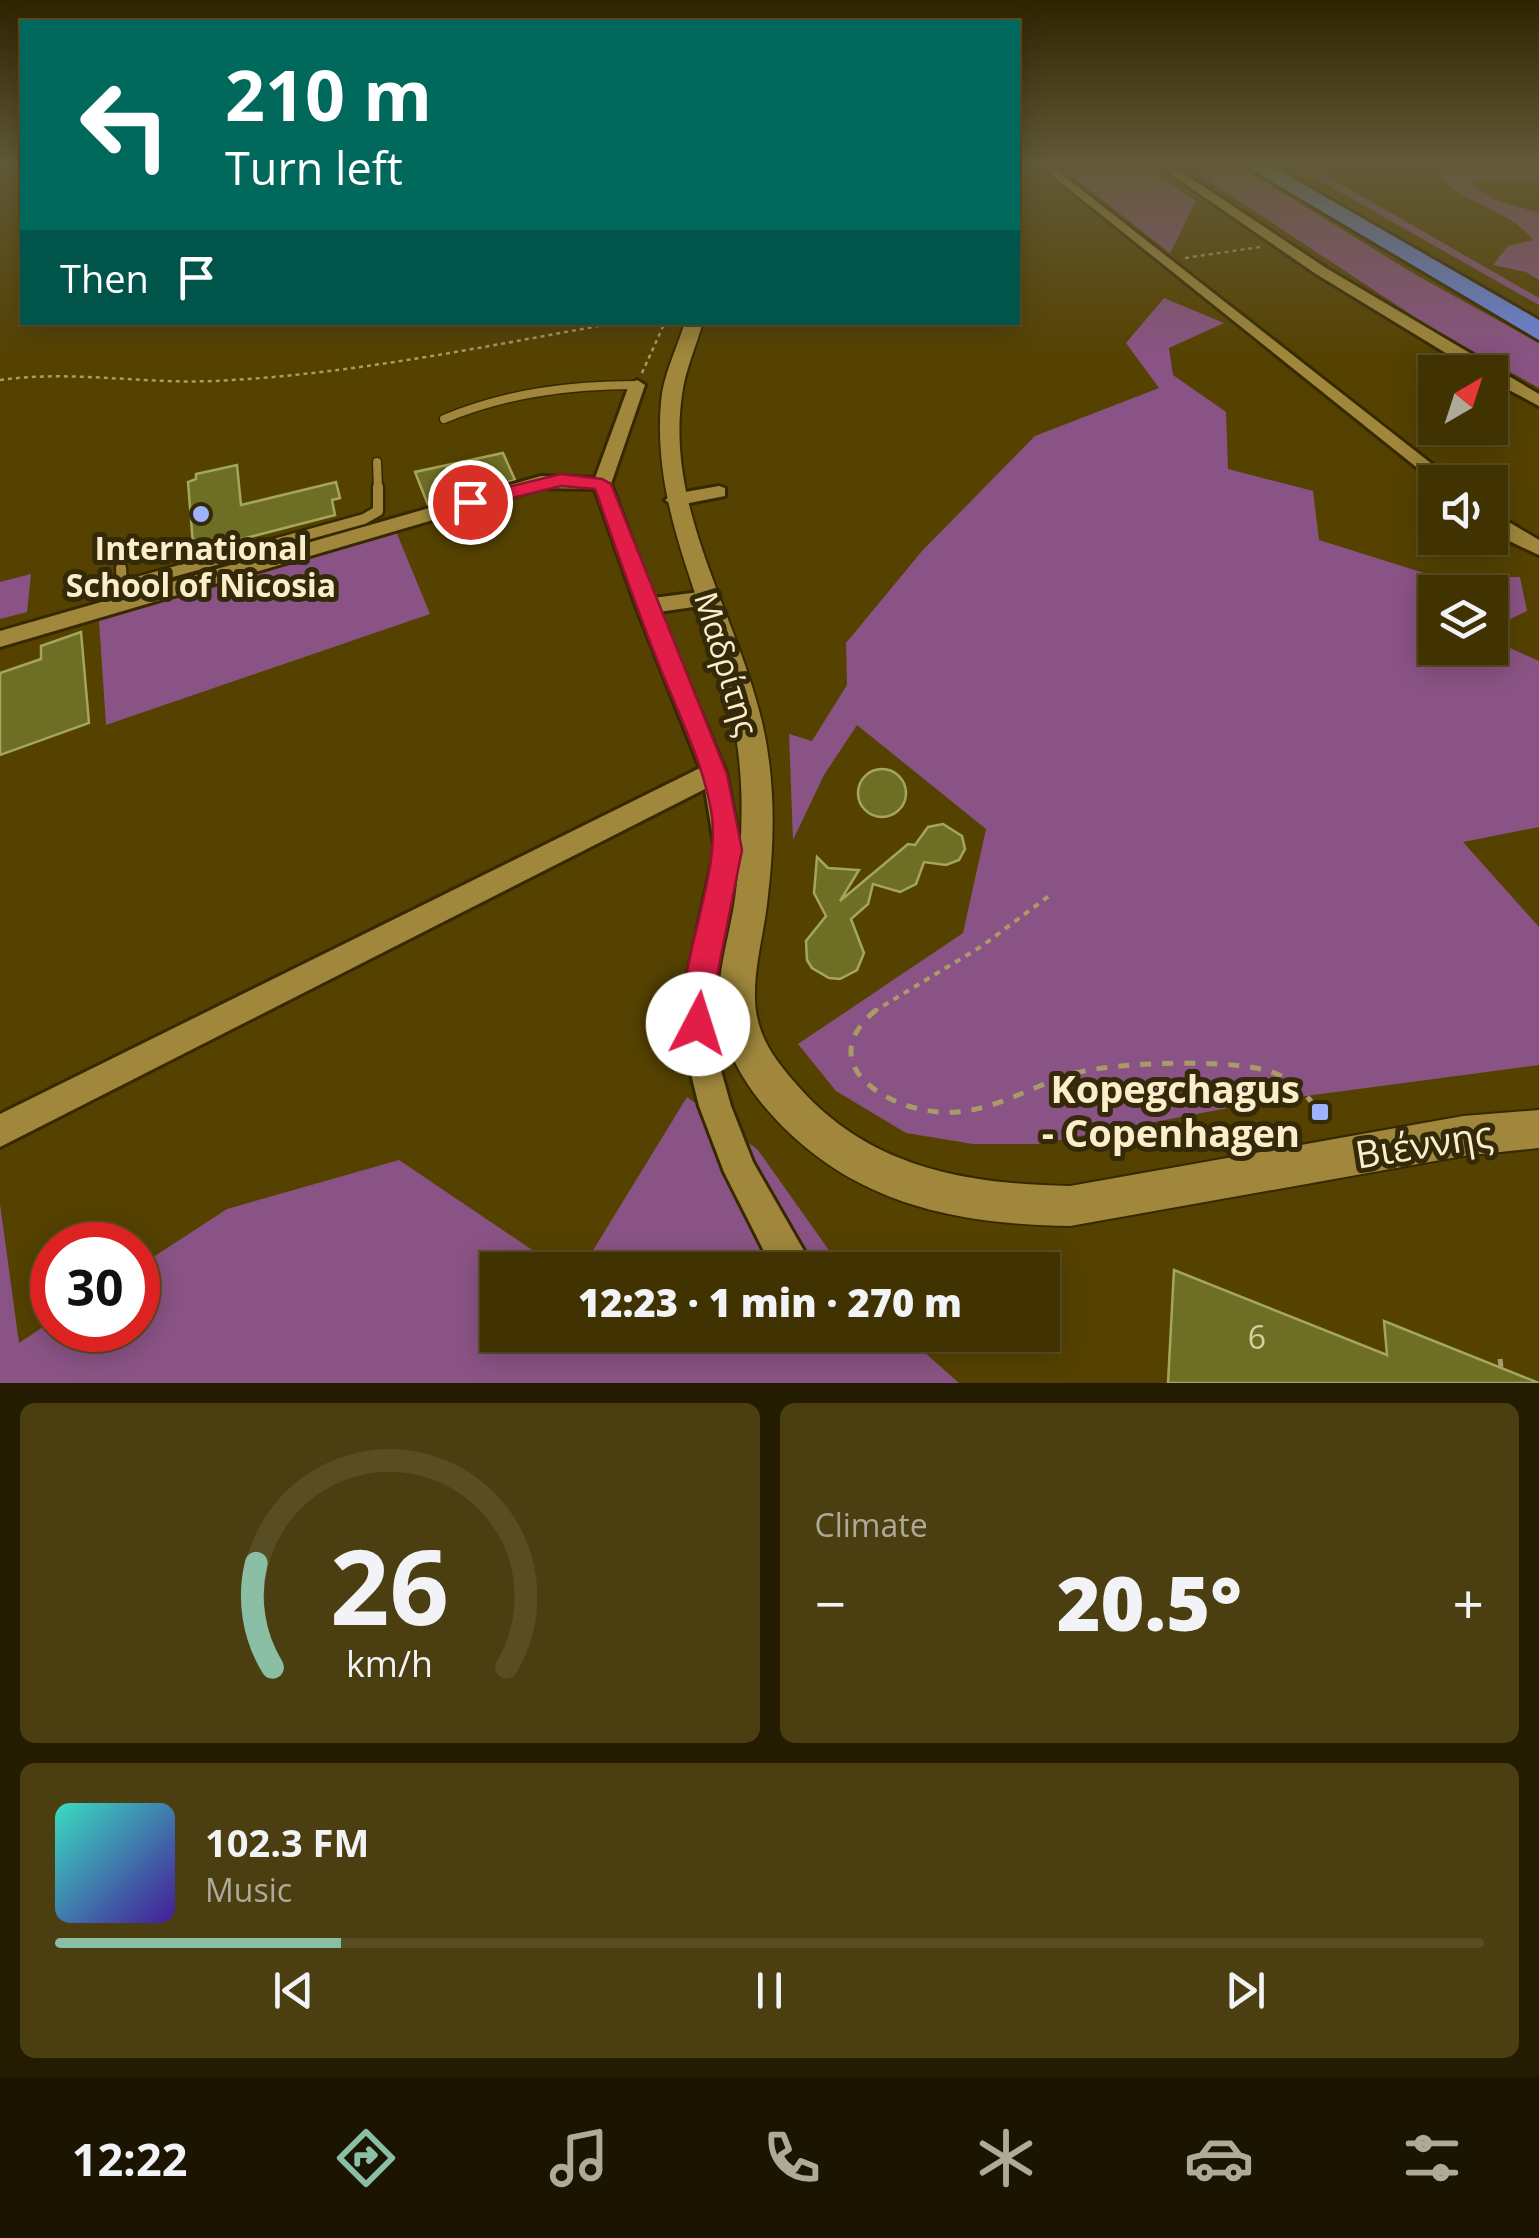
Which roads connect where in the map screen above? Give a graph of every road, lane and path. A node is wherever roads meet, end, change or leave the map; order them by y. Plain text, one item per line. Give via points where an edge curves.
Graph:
1 (1127, 230) edge
2 (1261, 230) edge
3 (1366, 230) edge
4 (1388, 230) edge
5 (1271, 246) dead end
6 (1170, 260) dead end
7 (1539, 318) edge
8 (605, 325) edge
9 (664, 325) edge
10 (693, 325) edge
11 (1539, 332) edge
12 (1458, 355) edge
13 (0, 380) edge
14 (637, 384) junction
15 (1508, 384) edge
16 (1539, 401) edge
17 (444, 418) dead end
18 (377, 462) dead end
19 (1425, 465) edge
20 (602, 484) junction
21 (719, 492) dead end
22 (674, 500) junction
23 (1508, 528) edge
24 (1539, 548) edge
25 (122, 568) dead end
26 (708, 598) junction
27 (646, 606) junction
28 (0, 639) edge
29 (714, 774) junction
30 (1049, 896) dead end
31 (1539, 1129) edge
32 (0, 1131) edge
33 (1354, 1156) junction
34 (1012, 1206) joint
35 (782, 1252) edge

1 - 19 street
2 - 12 street
3 - 11 highway
4 - 7 highway
5 - 6 path
8 - 13 path via 378,365 216,381 40,373
9 - 14 path
10 - 22 street, Μαδρίτης via 671,399
14 - 17 lane via 582,384
14 - 20 street
15 - 16 street
18 - 25 lane via 378,511 364,519 122,586
20 - 27 street
20 - 28 street via 542,482
21 - 22 street
22 - 26 street, Μαδρίτης
23 - 24 street
26 - 27 street
26 - 34 street, Μαδρίτης via 748,721 756,774 753,880 738,1000 746,1050 803,1120 874,1170 916,1189
27 - 29 street
29 - 32 street
29 - 35 street via 728,850 697,1001 699,1046 740,1172
30 - 33 path via 857,1027 849,1045 864,1082 903,1105 938,1112 983,1110 1101,1068 1246,1067 1275,1073 1307,1096
31 - 33 street, Βιέννης
33 - 34 street, Βιέννης via 1070,1206

